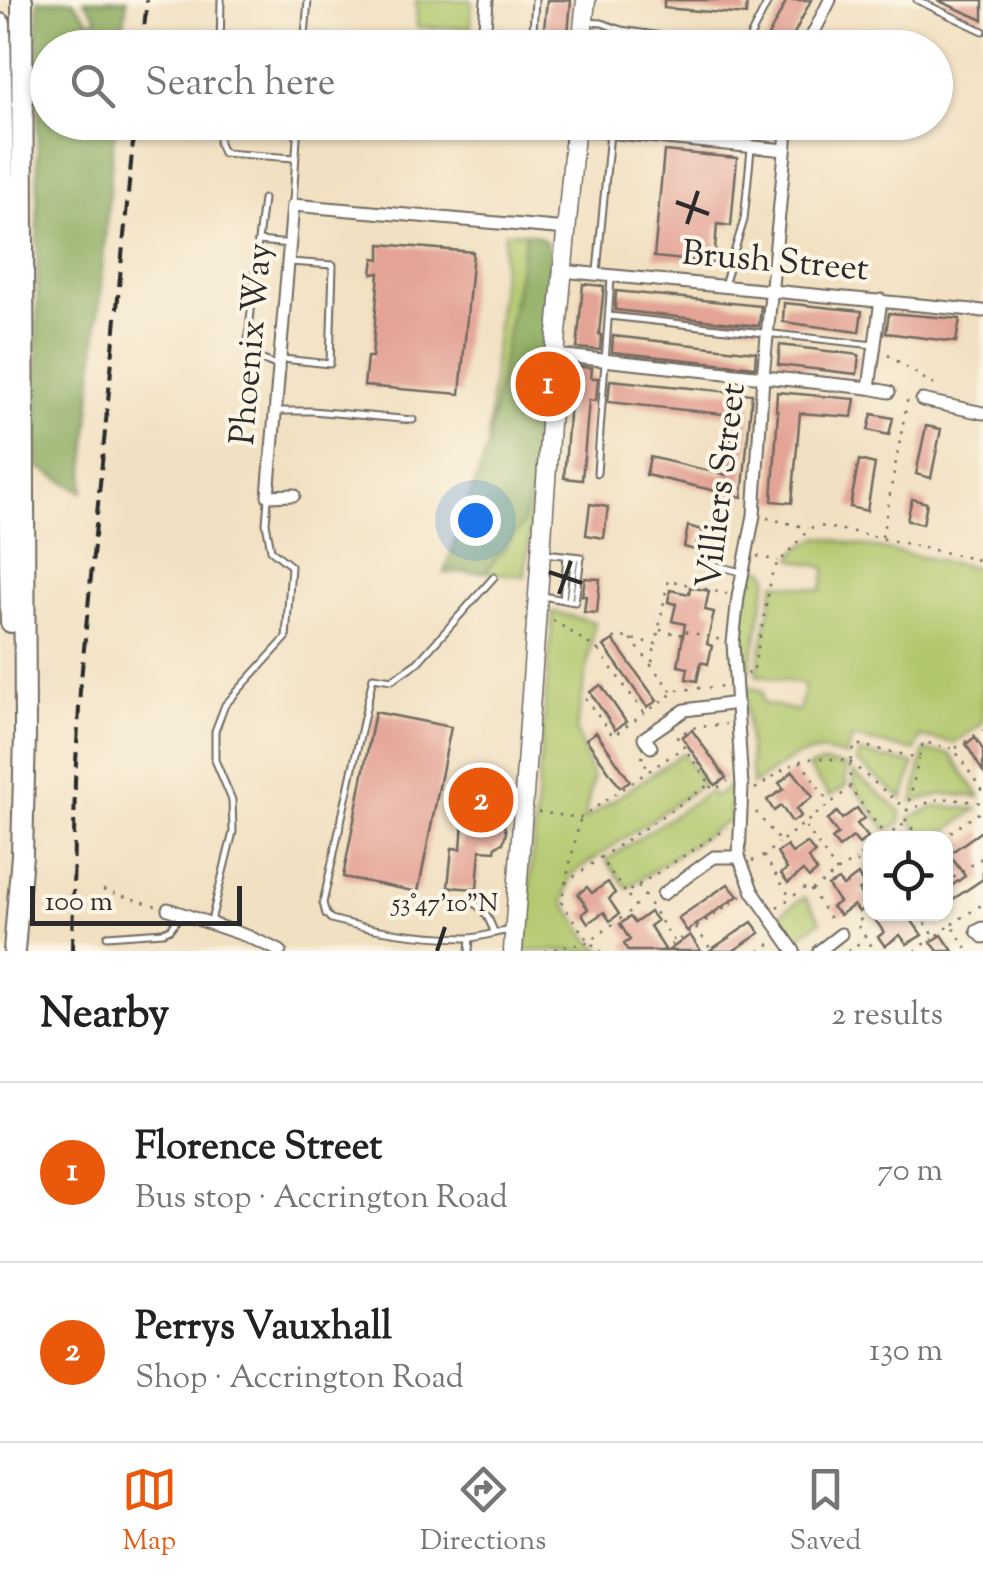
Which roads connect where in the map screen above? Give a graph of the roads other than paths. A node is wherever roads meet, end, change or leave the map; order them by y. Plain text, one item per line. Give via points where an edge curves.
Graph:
1 (22, 0) edge
2 (221, 0) edge
3 (308, 0) edge
4 (486, 0) edge
5 (535, 0) edge
6 (586, 0) edge
7 (769, 0) edge
8 (830, 0) edge
9 (917, 0) edge
10 (932, 3) edge
11 (583, 22) junction
12 (0, 24) edge
13 (220, 30) edge
14 (306, 30) edge
15 (485, 30) edge
16 (533, 30) edge
17 (582, 30) edge
18 (621, 30) edge
19 (754, 30) edge
20 (815, 30) edge
21 (983, 31) edge
22 (1, 75) edge
23 (219, 140) edge
24 (296, 140) edge
25 (575, 140) edge
26 (609, 140) edge
27 (683, 140) edge
28 (743, 140) edge
29 (787, 140) edge
30 (744, 145) junction
31 (786, 150) junction
32 (295, 158) junction
33 (262, 199) dead end
34 (293, 206) junction
35 (567, 228) junction
36 (258, 241) junction
37 (290, 244) junction
38 (288, 262) junction
39 (562, 272) junction
40 (597, 274) junction
41 (612, 276) junction
42 (723, 288) junction
43 (771, 292) junction
44 (880, 300) junction
45 (983, 310) edge
46 (609, 316) junction
47 (768, 334) junction
48 (875, 346) junction
49 (556, 355) junction
50 (605, 360) junction
51 (280, 362) junction
52 (763, 377) junction
53 (869, 388) junction
54 (889, 392) dead end
55 (922, 400) road end
56 (275, 411) junction
57 (983, 413) edge
58 (413, 420) dead end
59 (597, 473) dead end
60 (294, 495) dead end
61 (268, 496) junction
62 (704, 537) dead end
63 (542, 552) junction
64 (571, 556) junction
65 (744, 572) junction
66 (494, 577) dead end
67 (539, 596) junction
68 (566, 600) junction
69 (738, 703) junction
70 (651, 747) dead end
71 (741, 861) junction
72 (663, 894) dead end
73 (473, 902) dead end
74 (175, 911) joint
75 (211, 924) junction
76 (983, 928) edge
77 (514, 931) junction
78 (494, 932) junction
79 (840, 934) road end
80 (107, 936) dead end
81 (983, 937) edge
82 (470, 938) junction
83 (252, 945) edge
84 (12, 951) edge
85 (280, 951) edge
86 (469, 951) edge
87 (514, 951) edge
88 (794, 951) edge
89 (818, 951) edge

1 - 84 highway via 24,734
2 - 13 lane
3 - 14 lane
4 - 15 street
5 - 16 lane
6 - 11 main road
7 - 19 lane
8 - 20 street
9 - 10 lane
10 - 21 lane
11 - 17 main road
11 - 18 lane
12 - 22 highway
22 - 84 highway
23 - 32 lane via 223,154
24 - 32 lane
25 - 35 main road
26 - 40 lane
27 - 30 street
28 - 30 lane
29 - 31 street, Villiers Street
30 - 31 street
30 - 42 lane via 744,220
31 - 43 street, Villiers Street
32 - 34 lane
33 - 36 lane
34 - 35 street, Phoenix Way
34 - 37 street, Phoenix Way
35 - 39 main road
36 - 37 lane
36 - 51 lane via 248,341 254,357
37 - 38 street, Phoenix Way
38 - 51 street, Phoenix Way
38 - 51 lane via 333,266 330,364
39 - 40 street, Brush Street
39 - 49 main road
40 - 41 street, Brush Street
41 - 42 street, Brush Street
41 - 46 lane
42 - 43 street, Brush Street
43 - 44 street, Brush Street
43 - 47 street, Villiers Street
44 - 45 street, Brush Street
44 - 48 street
46 - 47 lane
46 - 50 lane
47 - 48 lane
47 - 52 street, Villiers Street
48 - 53 street
49 - 50 street
49 - 63 main road
50 - 52 street
50 - 59 lane
51 - 56 street, Phoenix Way
52 - 53 street
52 - 65 street, Villiers Street
53 - 54 street
55 - 57 street
56 - 58 lane
56 - 61 street, Phoenix Way
60 - 61 street, Phoenix Way
61 - 75 lane via 271,550 291,566 286,638 225,705 214,731 233,832
62 - 65 lane via 700,561
63 - 64 lane
63 - 67 main road
64 - 68 lane
64 - 68 lane via 581,558 575,602
65 - 69 street, Villiers Street via 732,643
66 - 82 lane via 418,662 392,680 374,677 323,903 331,920
67 - 68 lane
67 - 77 main road
69 - 70 street via 686,710 644,738
69 - 71 street, Villiers Street via 746,795
71 - 72 street via 714,857
71 - 88 street, Villiers Street
73 - 78 lane
74 - 75 street
74 - 80 lane via 170,929 162,932
75 - 83 street
76 - 81 street
77 - 78 lane
77 - 87 main road
78 - 82 lane
79 - 89 street
82 - 86 lane
83 - 85 street

